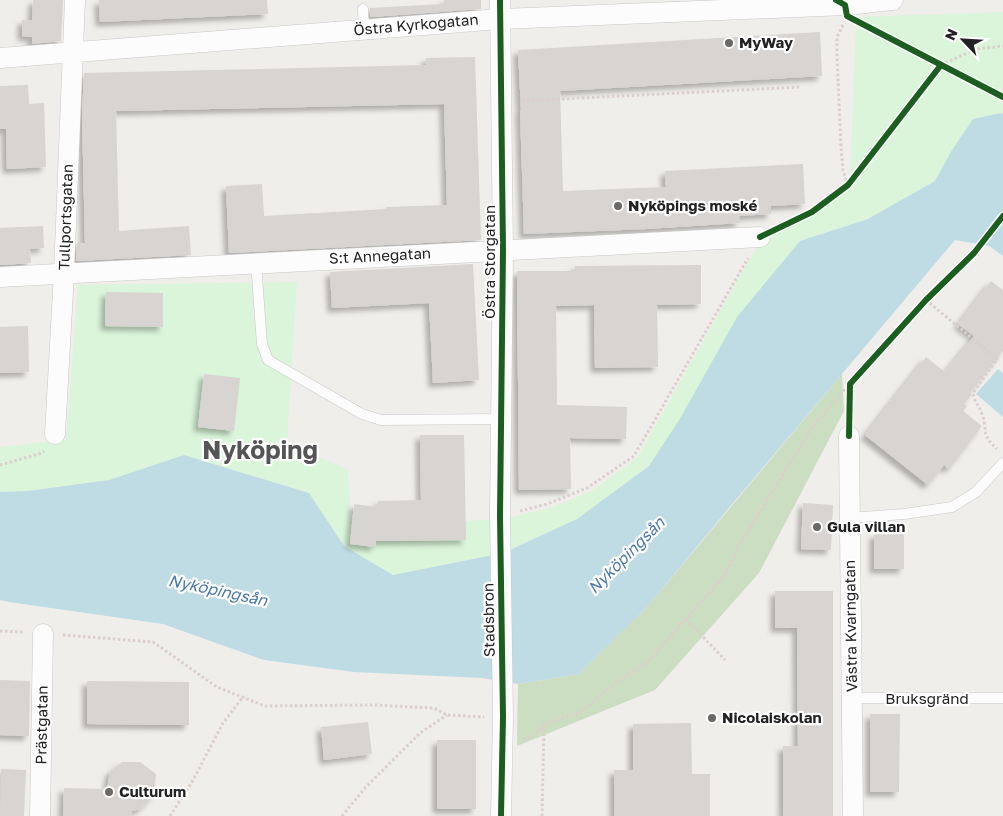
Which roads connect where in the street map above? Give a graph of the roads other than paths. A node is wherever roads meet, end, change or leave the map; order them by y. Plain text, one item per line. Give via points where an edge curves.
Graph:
1 (75, 0) edge
2 (893, 0) edge
3 (846, 7) edge
4 (363, 9) dead end
5 (500, 9) edge
6 (364, 30) junction
7 (73, 52) junction
8 (0, 58) edge
9 (760, 237) road end
10 (503, 250) junction
11 (256, 263) junction
12 (64, 273) junction
13 (0, 276) edge
14 (501, 419) junction
15 (54, 434) road end
16 (849, 436) dead end
17 (1003, 463) edge
18 (850, 518) junction
19 (500, 519) joint
20 (44, 634) road end
21 (851, 698) junction
22 (1003, 698) edge
23 (40, 816) edge
24 (501, 816) edge
25 (853, 816) edge

1 - 7 street, Tullportsgatan
2 - 3 street, Östra Kyrkogatan
3 - 5 street, Östra Kyrkogatan
4 - 6 lane
5 - 6 street, Östra Kyrkogatan
5 - 10 street, Östra Storgatan
6 - 7 street, Östra Kyrkogatan
7 - 8 street, Östra Kyrkogatan
7 - 12 street, Tullportsgatan
9 - 10 street, S:t Annegatan
10 - 11 street, S:t Annegatan
10 - 14 street, Östra Storgatan
11 - 12 street, S:t Annegatan
11 - 14 lane via 262,344 268,360 362,414 381,420
12 - 13 street, S:t Annegatan
12 - 15 street, Tullportsgatan
14 - 19 street, Östra Storgatan
16 - 18 street, Västra Kvarngatan
17 - 18 lane via 976,492 952,507
18 - 21 street, Västra Kvarngatan
19 - 24 street, Stadsbron
20 - 23 street, Prästgatan
21 - 22 lane, Bruksgränd
21 - 25 street, Västra Kvarngatan

